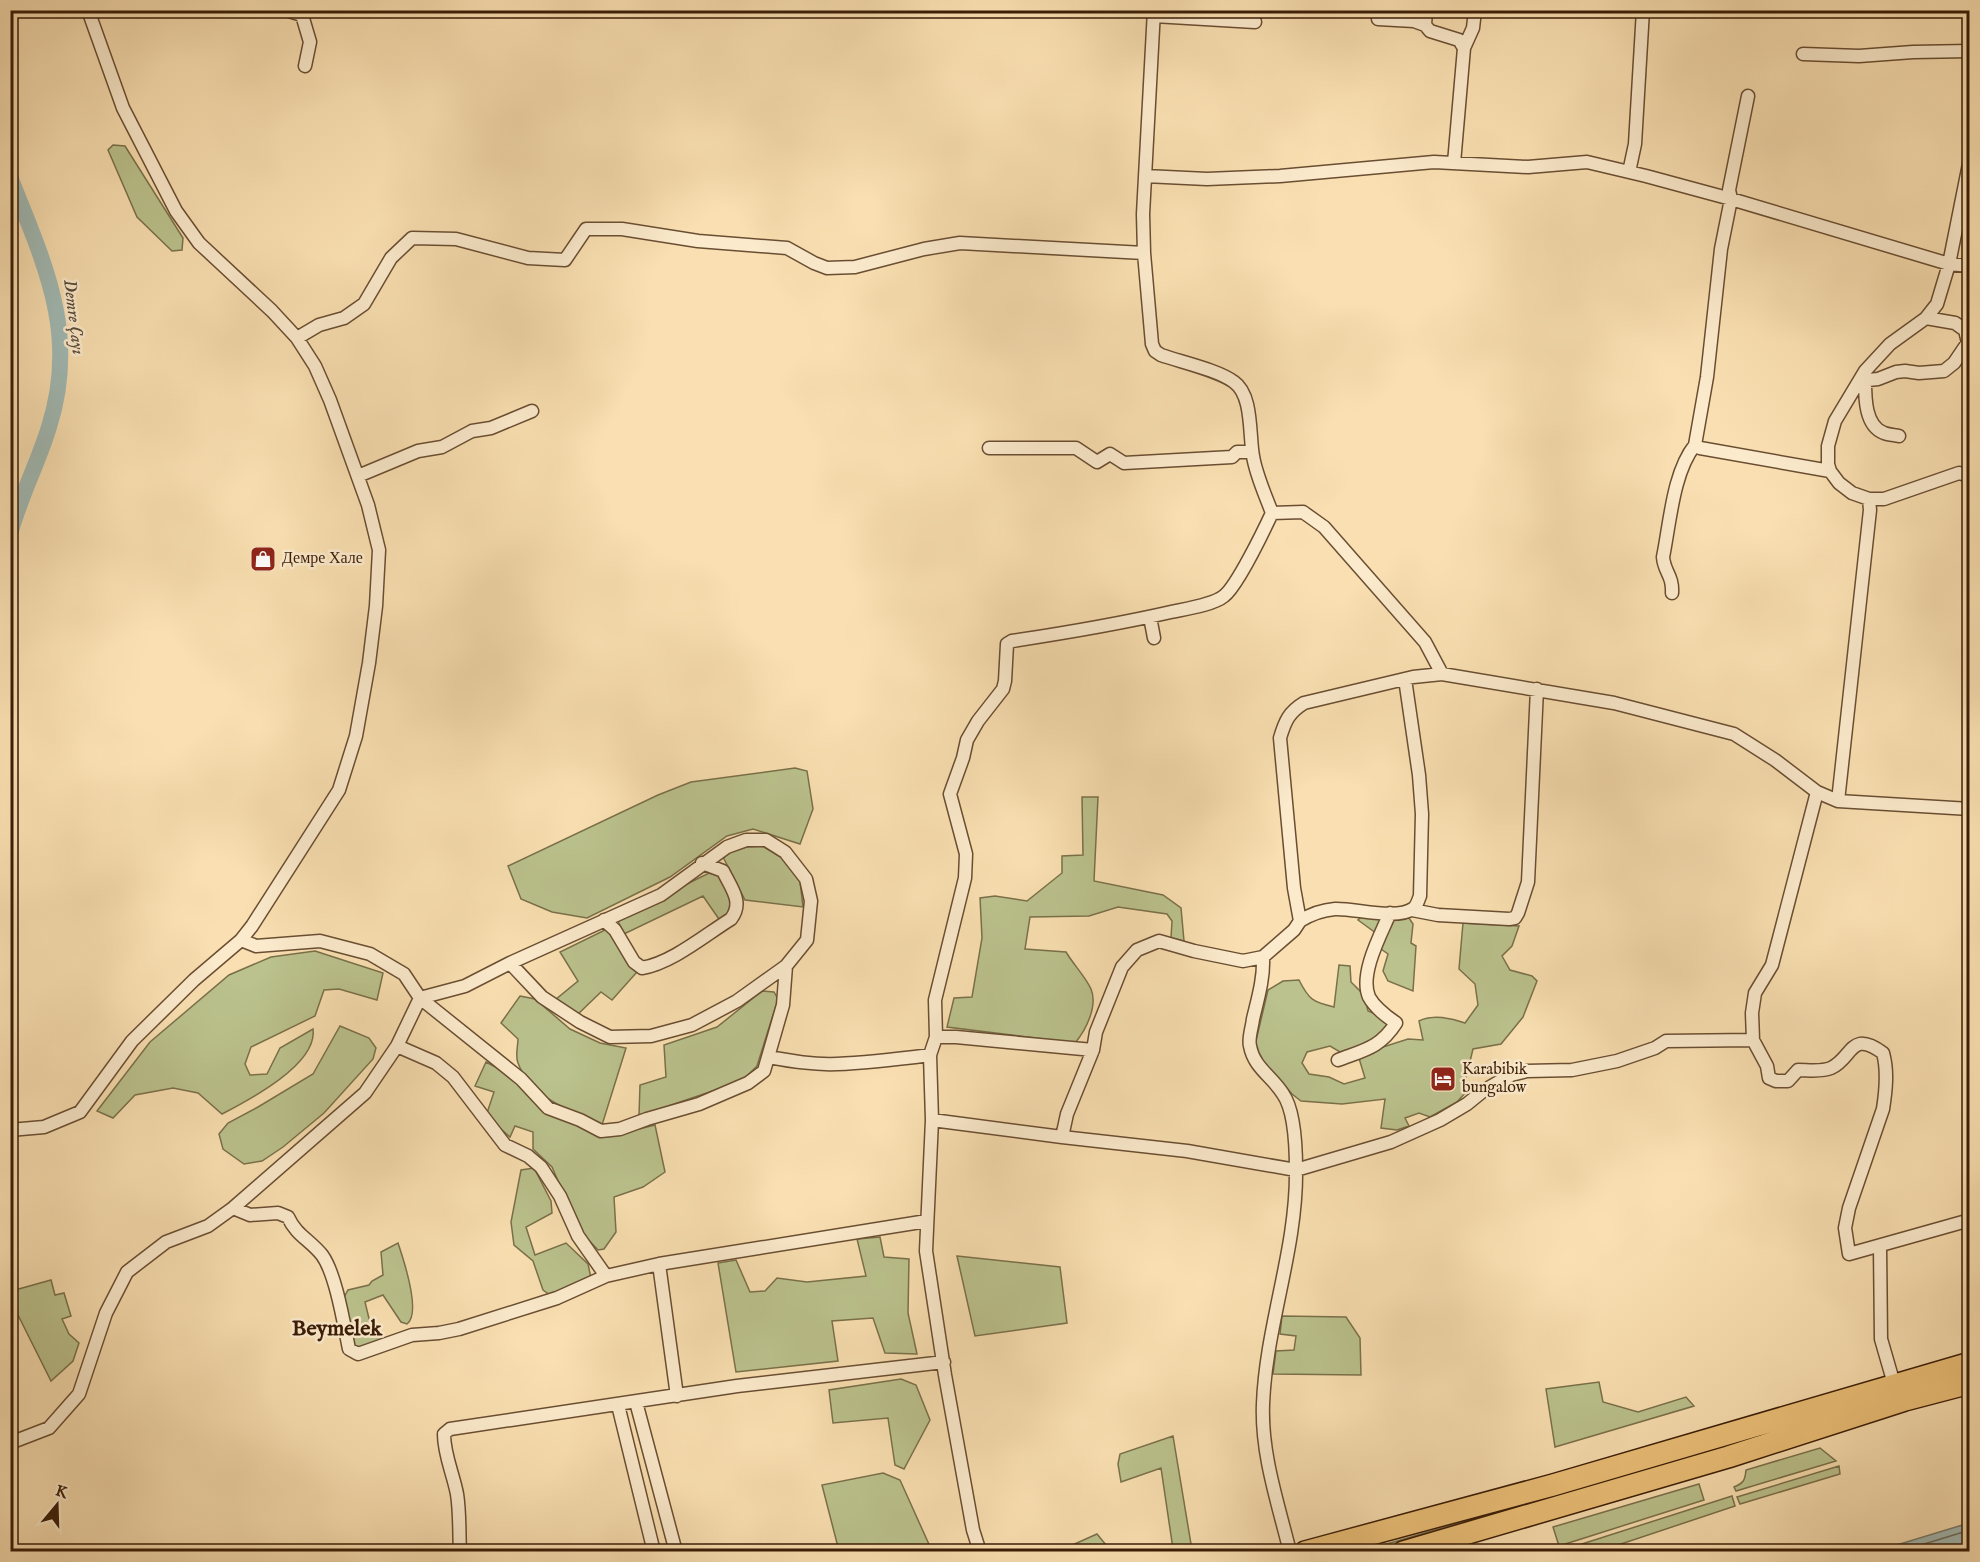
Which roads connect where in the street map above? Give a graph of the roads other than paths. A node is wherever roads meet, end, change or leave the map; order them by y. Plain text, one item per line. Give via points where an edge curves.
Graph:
1 (88, 10) edge
2 (286, 10) edge
3 (1426, 10) edge
4 (1475, 10) edge
5 (1643, 10) edge
6 (1154, 13) edge
7 (1378, 19) dead end
8 (1255, 22) dead end
9 (1425, 25) junction
10 (1464, 48) junction
11 (1970, 51) edge
12 (1803, 54) dead end
13 (306, 66) dead end
14 (1748, 96) dead end
15 (1970, 159) edge
16 (1454, 163) junction
17 (1629, 172) junction
18 (1144, 176) junction
19 (1731, 199) junction
20 (1144, 253) junction
21 (1948, 264) junction
22 (1970, 266) edge
23 (1926, 318) junction
24 (297, 338) junction
25 (1969, 341) edge
26 (1970, 356) edge
27 (1862, 381) junction
28 (532, 411) dead end
29 (1899, 436) dead end
30 (1695, 445) junction
31 (989, 448) dead end
32 (1252, 452) junction
33 (1830, 471) junction
34 (358, 476) junction
35 (1970, 476) edge
36 (1869, 499) junction
37 (1272, 513) junction
38 (1672, 593) dead end
39 (1150, 617) junction
40 (1154, 639) dead end
41 (1442, 674) junction
42 (1405, 679) junction
43 (1537, 689) junction
44 (1817, 792) junction
45 (1838, 801) junction
46 (1970, 809) edge
47 (702, 863) junction
48 (1970, 865) edge
49 (1970, 871) edge
50 (1412, 910) junction
51 (1390, 913) junction
52 (604, 920) junction
53 (1300, 921) junction
54 (241, 940) junction
55 (1263, 957) junction
56 (510, 963) junction
57 (786, 966) junction
58 (420, 998) junction
59 (936, 1037) junction
60 (1753, 1040) junction
61 (397, 1046) junction
62 (1093, 1050) junction
63 (930, 1055) junction
64 (768, 1057) junction
65 (1338, 1060) dead end
66 (932, 1120) junction
67 (10, 1130) edge
68 (1062, 1137) junction
69 (1296, 1170) junction
70 (233, 1208) junction
71 (1970, 1220) edge
72 (927, 1221) junction
73 (1880, 1246) junction
74 (659, 1264) junction
75 (606, 1276) junction
76 (944, 1362) junction
77 (1970, 1363) edge
78 (1970, 1383) edge
79 (1893, 1384) junction
80 (677, 1395) junction
81 (636, 1402) junction
82 (618, 1405) junction
83 (10, 1443) edge
84 (460, 1551) edge
85 (654, 1551) edge
86 (676, 1551) edge
87 (980, 1551) edge
88 (1290, 1551) edge
89 (1305, 1551) edge
90 (1403, 1551) edge

1 - 24 street via 123,108 176,211 199,243
2 - 13 street via 302,15 310,42
3 - 9 street
4 - 10 street via 1473,28
5 - 17 street via 1635,144
6 - 8 street
6 - 18 street
7 - 9 street
9 - 10 street via 1430,31 1460,40
10 - 16 street
11 - 12 street via 1859,56
14 - 19 street via 1729,190
15 - 21 street
16 - 17 street via 1540,167 1587,162
16 - 18 street via 1280,176
17 - 19 street
18 - 20 street
19 - 21 street
19 - 30 street
20 - 24 street via 960,243 855,267 827,268 788,248 698,241 622,229 586,229 565,260 528,258 456,239 412,238 391,258 364,304 344,318 319,325
20 - 32 street via 1155,351 1236,382 1247,407
21 - 22 street
21 - 23 street via 1937,304
23 - 25 street via 1955,323 1965,330
23 - 27 street via 1890,344 1865,371
24 - 34 street via 315,366
25 - 26 street
25 - 27 street via 1944,371 1919,374 1905,370
27 - 29 street via 1874,426 1883,433
27 - 33 street via 1835,421 1828,446
28 - 34 street
30 - 33 street
30 - 38 street via 1684,462 1676,488 1663,557
31 - 32 street via 1076,448 1097,462 1110,454 1124,463 1232,457 1237,452
32 - 37 street
33 - 36 street via 1852,493
34 - 54 street via 379,550 376,610 356,736 339,790
35 - 36 street via 1959,473 1884,500
36 - 45 street
37 - 39 street via 1233,587 1222,598
37 - 41 street via 1303,512 1324,527 1425,642
39 - 40 street
39 - 59 street via 1007,644 1003,689 967,741 950,794 966,854 965,878 935,1000
41 - 42 street
41 - 43 street
42 - 50 street via 1422,814 1420,896
42 - 53 street via 1304,704 1284,722 1280,738
43 - 44 street via 1734,734
43 - 50 street via 1528,882 1518,914 1509,919
44 - 45 street
44 - 60 street via 1772,965 1755,993
45 - 46 street
47 - 52 street via 661,895
47 - 52 street via 723,871 738,901 737,912 667,959 642,968
47 - 57 street via 746,840 766,840 785,852 806,879 811,901 807,940
48 - 49 street
50 - 51 street
51 - 53 street via 1337,909
51 - 65 street via 1366,977 1369,996 1396,1023 1376,1046
52 - 56 street
53 - 55 street
54 - 58 street via 256,946 320,941 370,954 405,974
54 - 67 street via 132,1041 80,1112 44,1127
55 - 62 street via 1243,961 1160,941 1137,950 1122,967 1096,1032
55 - 69 street via 1264,971 1249,1042 1257,1065 1283,1094 1290,1109
56 - 57 street via 542,997 610,1037 651,1036 692,1025 737,1001
56 - 58 street via 465,986
57 - 64 street via 783,1005
58 - 61 street
58 - 64 street via 521,1079 548,1108 601,1131 620,1129 699,1104 748,1083 764,1071
59 - 62 street
59 - 63 street
60 - 69 street via 1666,1041 1617,1061 1572,1070 1511,1075 1440,1120 1392,1142
60 - 73 street via 1769,1078 1776,1081 1788,1081 1798,1070 1829,1069 1860,1044 1876,1047 1883,1053 1886,1094 1845,1228 1849,1254
61 - 70 street via 365,1093
61 - 75 street via 436,1063 453,1077 505,1145 541,1167 560,1196 578,1236
62 - 68 street via 1067,1114
63 - 64 street via 836,1064
63 - 66 street
66 - 68 street
66 - 72 street
68 - 69 street via 1187,1151
69 - 88 street via 1289,1248 1270,1343 1263,1403 1263,1438
70 - 75 street via 250,1215 278,1213 288,1217 293,1228 322,1255 342,1310 349,1349 358,1354 412,1335 459,1329 557,1298
70 - 83 street via 208,1226 166,1242 127,1272 106,1313 79,1394 49,1428
71 - 73 street
72 - 74 street
72 - 76 street via 926,1251
73 - 79 street via 1881,1339
74 - 75 street
74 - 80 street
76 - 80 street
76 - 87 street
77 - 79 highway
78 - 90 highway
79 - 89 highway via 1553,1485
80 - 81 street
81 - 82 street
81 - 86 street
82 - 84 street via 450,1429 444,1434 444,1451 457,1497
82 - 85 street

